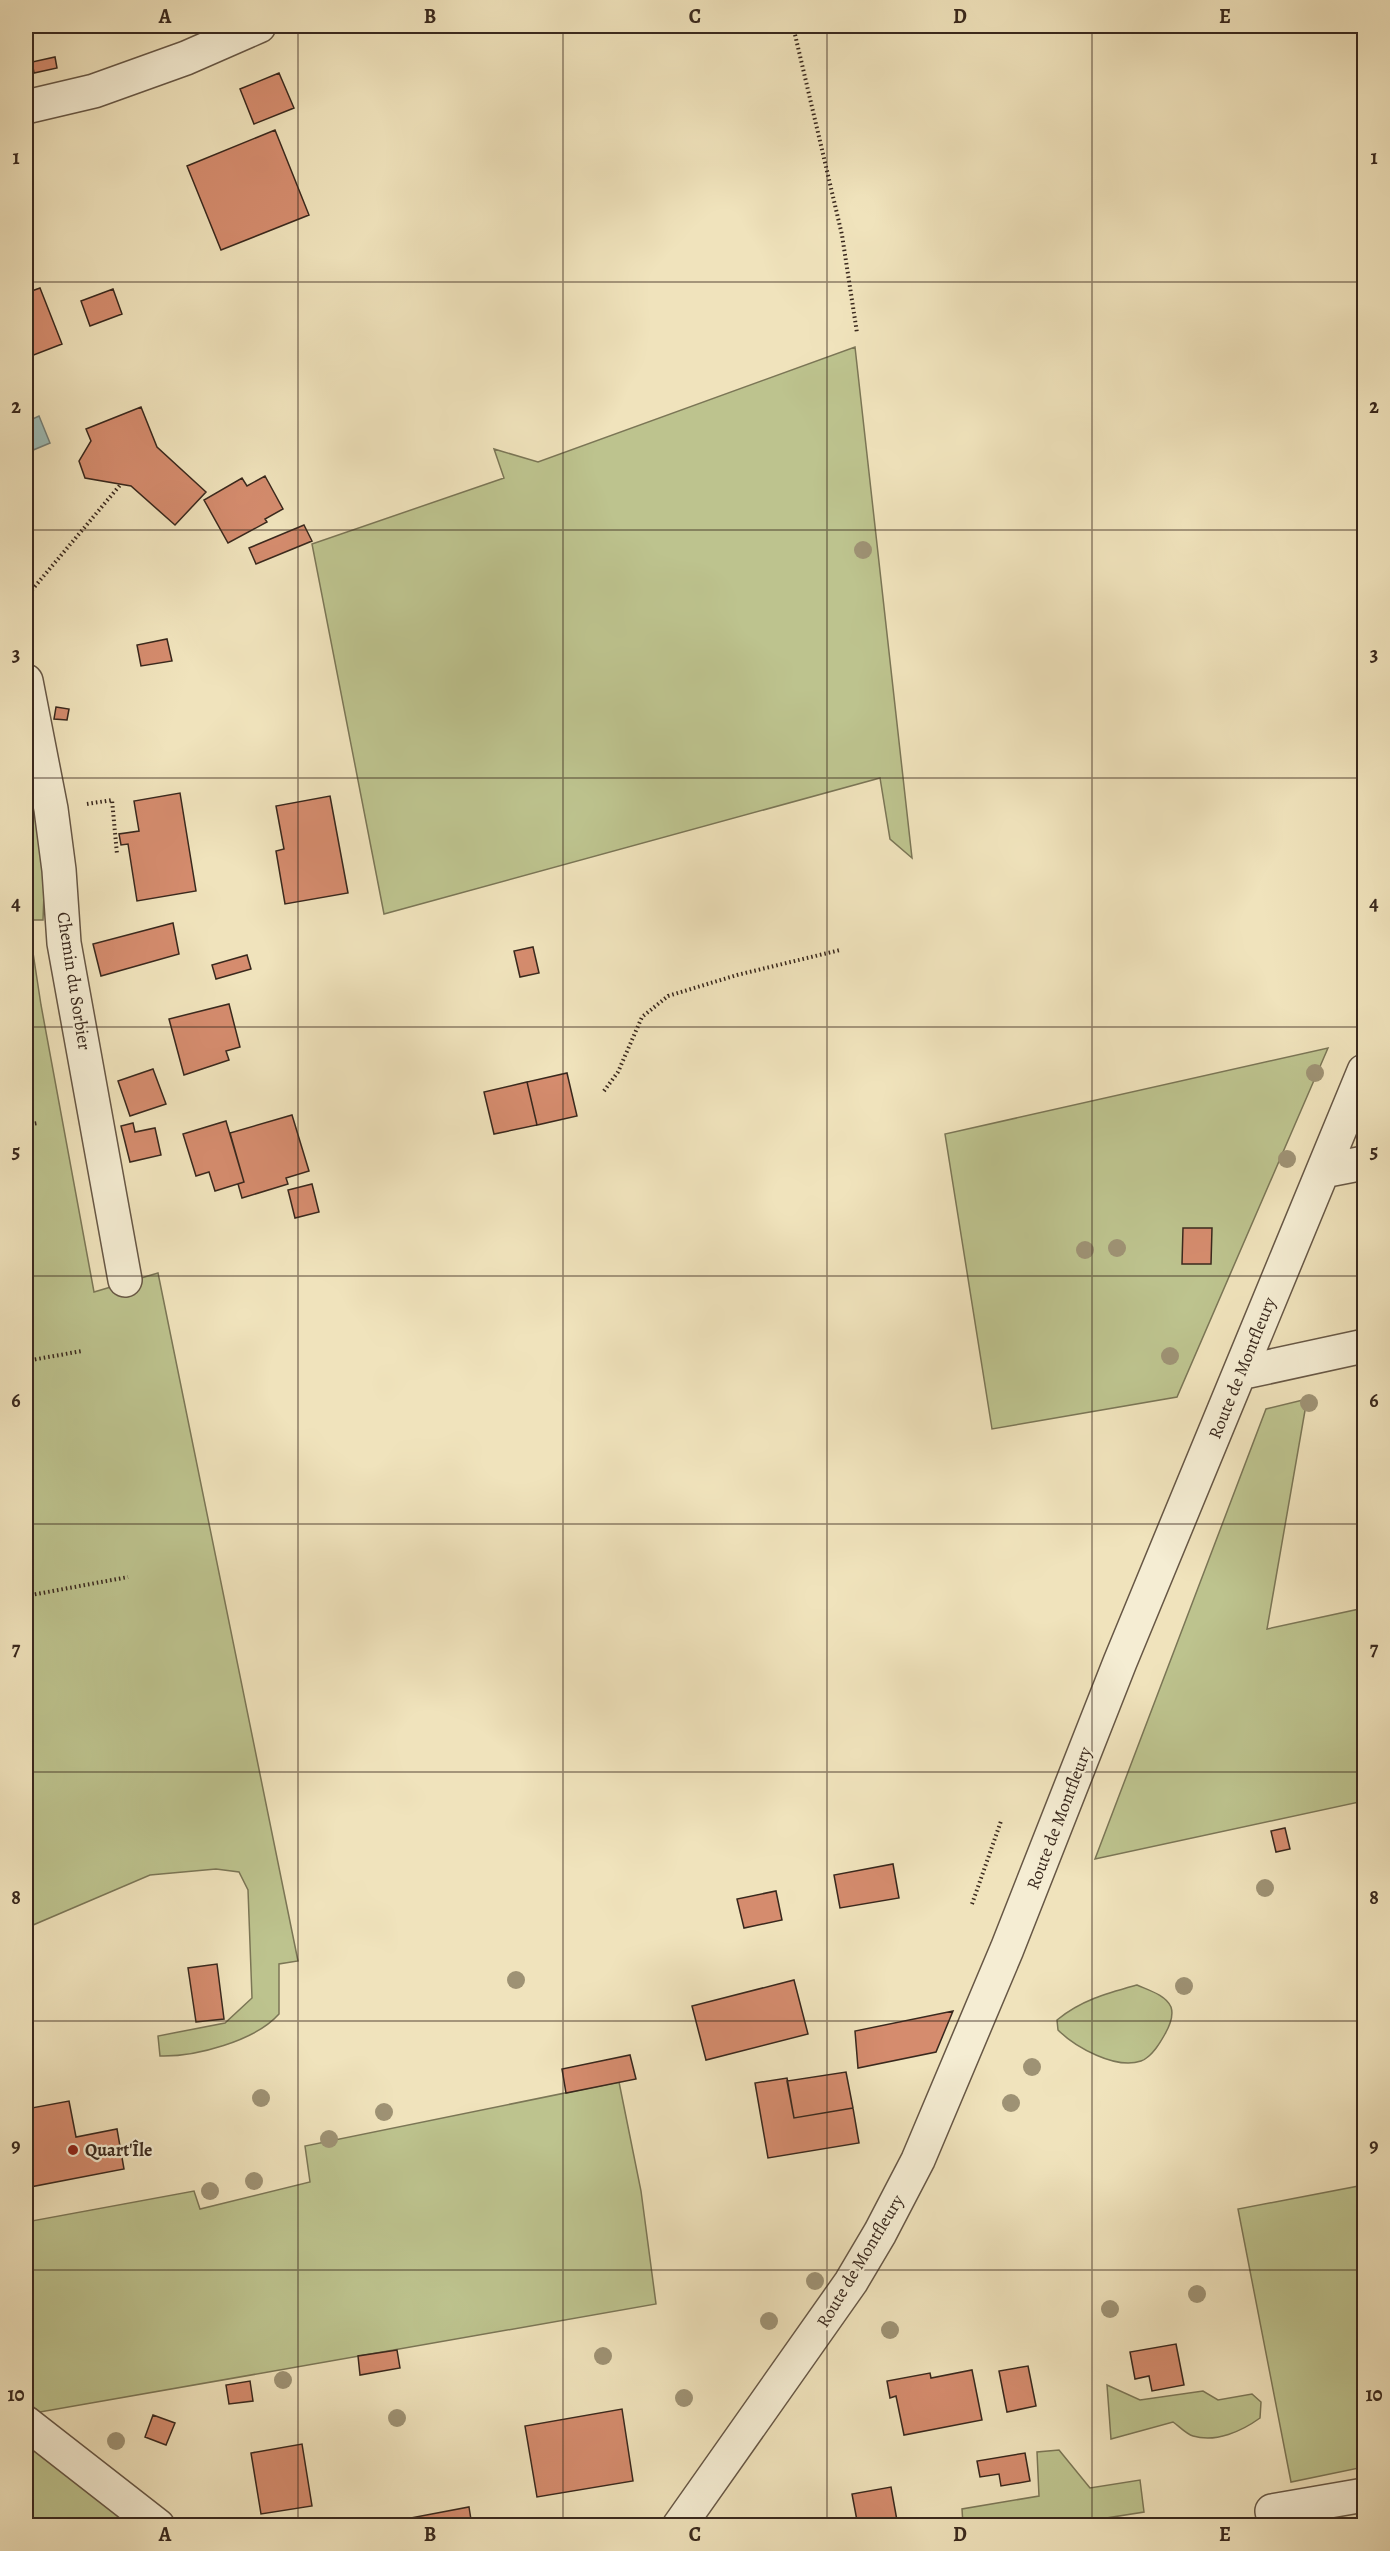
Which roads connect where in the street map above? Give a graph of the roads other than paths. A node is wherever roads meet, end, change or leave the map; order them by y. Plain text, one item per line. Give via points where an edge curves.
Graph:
1 (259, 26) edge
2 (26, 107) edge
3 (26, 681) edge
4 (1365, 1071) edge
5 (1357, 1105) edge
6 (1365, 1163) edge
7 (1323, 1171) junction
8 (125, 1280) dead end
9 (1365, 1346) edge
10 (1240, 1373) junction
11 (26, 2422) edge
12 (1365, 2495) edge
13 (158, 2526) edge
14 (679, 2526) edge
15 (1275, 2526) edge

1 - 2 street via 186,58 94,91
3 - 8 street, Chemin du Sorbier via 51,810 64,943
4 - 5 street, Route de Montfleury
5 - 7 street, Route de Montfleury
6 - 7 street
7 - 10 street, Route de Montfleury
9 - 10 street
10 - 14 street, Route de Montfleury via 1120,1662 1008,1949 913,2169 851,2282
11 - 13 street
12 - 15 street via 1272,2511

